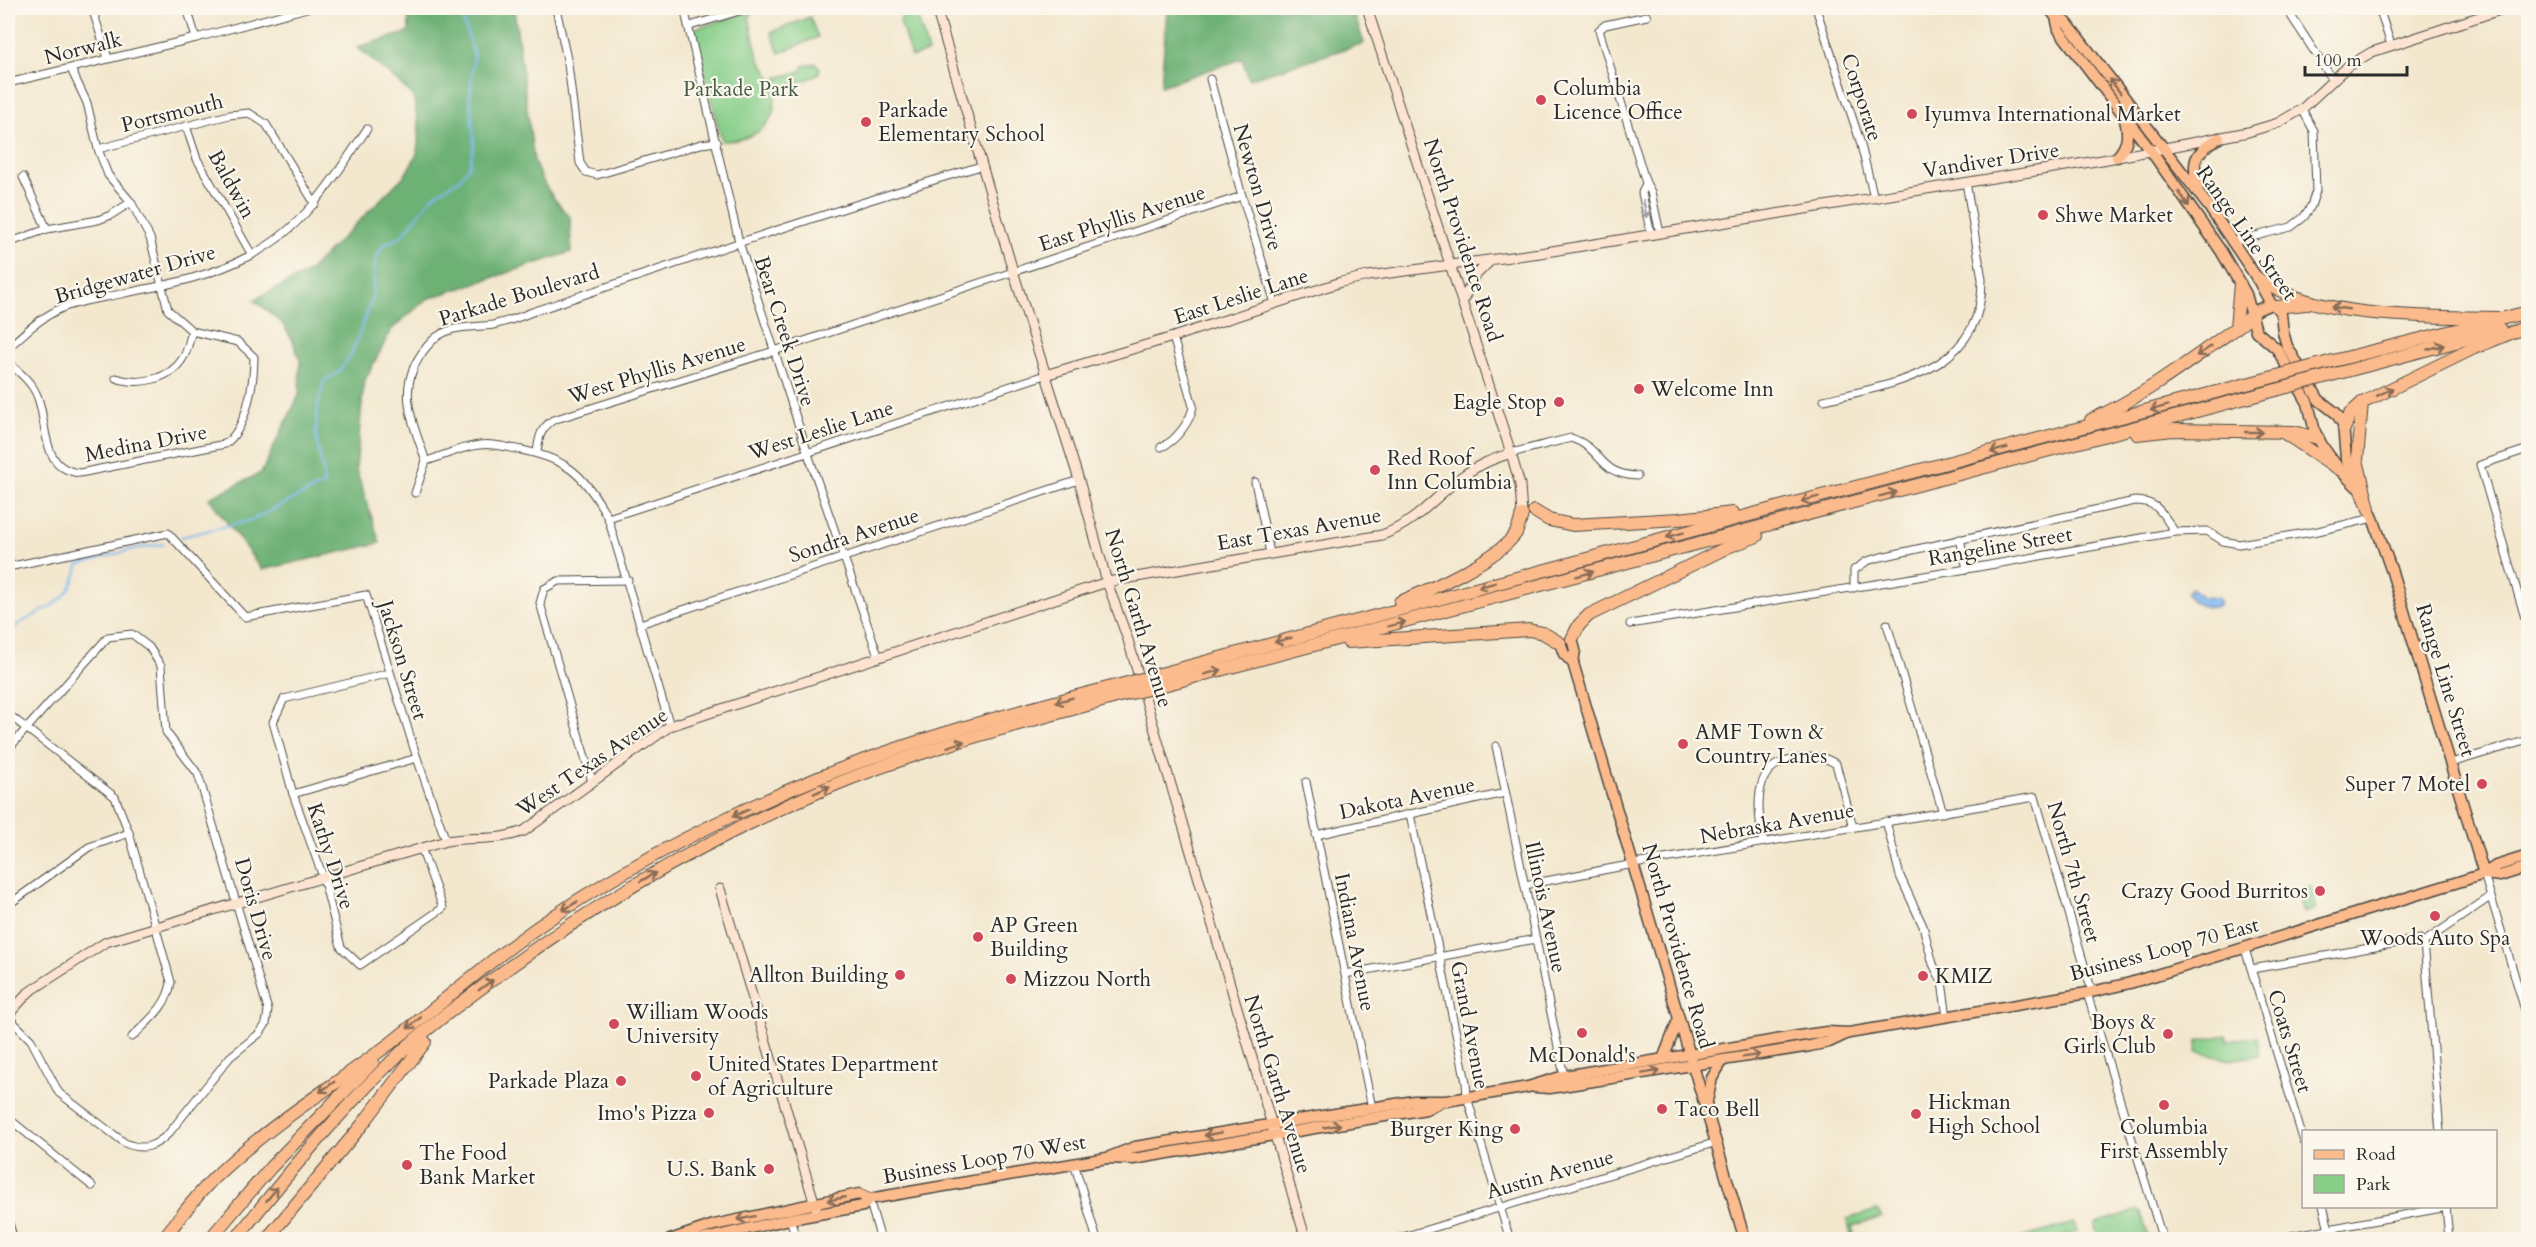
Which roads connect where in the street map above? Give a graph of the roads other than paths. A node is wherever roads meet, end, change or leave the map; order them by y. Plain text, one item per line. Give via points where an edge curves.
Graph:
1 (92, 8) edge
2 (187, 8) edge
3 (307, 8) edge
4 (556, 8) edge
5 (684, 8) edge
6 (749, 8) edge
7 (936, 8) edge
8 (1367, 8) edge
9 (1816, 8) edge
10 (2049, 8) edge
11 (2286, 8) edge
12 (2379, 8) edge
13 (2506, 8) edge
14 (282, 11) edge
15 (1647, 16) dead end
16 (2056, 17) junction
17 (690, 26) junction
18 (195, 38) junction
19 (2391, 45) junction
20 (108, 58) junction
21 (71, 69) junction
22 (1210, 79) dead end
23 (2333, 80) junction
24 (8, 83) edge
25 (2302, 108) junction
26 (2124, 117) junction
27 (186, 126) junction
28 (367, 129) dead end
29 (2219, 138) junction
30 (717, 142) junction
31 (98, 149) junction
32 (2163, 149) junction
33 (2151, 151) junction
34 (2117, 157) junction
35 (981, 166) junction
36 (23, 177) dead end
37 (1966, 182) junction
38 (2199, 195) junction
39 (1242, 196) junction
40 (1874, 198) junction
41 (131, 202) junction
42 (315, 204) junction
43 (47, 229) junction
44 (1655, 234) junction
45 (739, 242) junction
46 (2232, 242) junction
47 (8, 243) edge
48 (252, 255) junction
49 (1491, 260) junction
50 (1452, 265) junction
51 (1013, 271) junction
52 (2257, 278) junction
53 (2240, 284) junction
54 (162, 286) junction
55 (1463, 301) junction
56 (1275, 303) junction
57 (2310, 303) junction
58 (2274, 305) junction
59 (2529, 312) edge
60 (2251, 317) junction
61 (2504, 318) junction
62 (2529, 324) edge
63 (2236, 328) junction
64 (192, 331) junction
65 (1173, 338) junction
66 (8, 348) edge
67 (774, 351) junction
68 (8, 362) edge
69 (1045, 375) junction
70 (116, 378) dead end
71 (1824, 400) dead end
72 (2362, 403) junction
73 (2344, 429) junction
74 (2283, 432) junction
75 (2055, 435) junction
76 (2318, 438) junction
77 (2094, 440) junction
78 (1161, 447) dead end
79 (2529, 449) edge
80 (807, 451) junction
81 (537, 452) junction
82 (1511, 453) junction
83 (426, 461) junction
84 (2339, 469) junction
85 (1637, 476) dead end
86 (1079, 480) junction
87 (1255, 482) dead end
88 (2362, 491) junction
89 (415, 493) dead end
90 (1772, 509) junction
91 (1528, 513) junction
92 (2371, 513) junction
93 (1811, 514) junction
94 (608, 518) junction
95 (2175, 532) junction
96 (1960, 539) junction
97 (1270, 553) junction
98 (843, 556) junction
99 (8, 567) edge
100 (1967, 569) junction
101 (628, 580) junction
102 (1107, 582) junction
103 (1854, 588) junction
104 (640, 624) junction
105 (1630, 624) dead end
106 (1887, 624) dead end
107 (1340, 625) junction
108 (2529, 628) edge
109 (1566, 641) junction
110 (1320, 644) junction
111 (879, 658) junction
112 (390, 673) junction
113 (1155, 681) junction
114 (1122, 690) junction
115 (8, 714) edge
116 (670, 726) junction
117 (28, 729) junction
118 (2529, 740) edge
119 (1496, 746) dead end
120 (8, 753) edge
121 (417, 758) junction
122 (2451, 763) junction
123 (592, 781) junction
124 (1305, 782) dead end
125 (1505, 793) junction
126 (293, 794) junction
127 (2035, 796) joint
128 (1943, 813) junction
129 (1410, 814) junction
130 (1886, 821) junction
131 (1852, 827) junction
132 (129, 833) junction
133 (1316, 835) junction
134 (446, 841) junction
135 (1763, 842) junction
136 (421, 848) junction
137 (2529, 856) edge
138 (1634, 864) junction
139 (2529, 867) edge
140 (2484, 874) junction
141 (323, 878) junction
142 (1525, 885) junction
143 (720, 889) dead end
144 (2490, 897) junction
145 (238, 902) junction
146 (8, 905) edge
147 (156, 927) junction
148 (1536, 939) junction
149 (2424, 942) junction
150 (2245, 949) junction
151 (1440, 956) junction
152 (2252, 969) junction
153 (1345, 974) junction
154 (2090, 992) junction
155 (459, 1006) junction
156 (8, 1016) edge
157 (1947, 1017) junction
158 (1679, 1018) junction
159 (2529, 1020) edge
160 (1849, 1033) junction
161 (132, 1037) dead end
162 (392, 1041) junction
163 (1663, 1059) junction
164 (1691, 1060) junction
165 (1723, 1060) junction
166 (1564, 1076) junction
167 (1528, 1087) junction
168 (1467, 1097) junction
169 (1442, 1102) junction
170 (1706, 1106) junction
171 (1372, 1108) junction
172 (8, 1118) edge
173 (1271, 1124) junction
174 (2440, 1130) edge
175 (2302, 1135) edge
176 (1274, 1136) junction
177 (1717, 1142) junction
178 (1107, 1158) junction
179 (1074, 1163) junction
180 (92, 1186) dead end
181 (869, 1199) junction
182 (1500, 1206) junction
183 (816, 1208) junction
184 (2324, 1208) edge
185 (2441, 1208) edge
186 (2446, 1208) edge
187 (790, 1219) junction
188 (8, 1223) edge
189 (2330, 1229) junction
190 (13, 1239) edge
191 (162, 1239) edge
192 (209, 1239) edge
193 (235, 1239) edge
194 (266, 1239) edge
195 (679, 1239) edge
196 (700, 1239) edge
197 (797, 1239) edge
198 (880, 1239) edge
199 (1096, 1239) edge
200 (1306, 1239) edge
201 (1393, 1239) edge
202 (1510, 1239) edge
203 (1743, 1239) edge
204 (2163, 1239) edge
205 (2270, 1239) edge
206 (2449, 1239) edge

1 - 20 street
2 - 18 street
3 - 14 street, Norwalk
4 - 30 street via 568,64 580,163 586,172 597,175
5 - 17 street, Bear Creek Drive
6 - 17 street
7 - 35 street, North Garth Avenue
8 - 50 street, North Providence Road
9 - 40 street, Corporate via 1860,141
10 - 16 main road, Range Line Street
11 - 23 street
12 - 19 street
13 - 19 street, Vandiver Drive
14 - 18 street, Norwalk
15 - 44 street via 1605,25 1599,30 1646,183 1642,193
16 - 26 main road, Range Line Street via 2059,30
32 -> 16 main road, Range Line Street via 2067,23
17 - 30 street, Bear Creek Drive
18 - 20 street, Norwalk
19 - 23 street, Vandiver Drive via 2362,57
20 - 21 street, Norwalk
21 - 24 street, Norwalk
21 - 31 street via 87,102
22 - 39 street, Newton Drive
23 - 25 street, Vandiver Drive
25 - 29 street, Vandiver Drive via 2265,128
25 - 46 street via 2314,131 2316,191 2311,206 2291,227
26 - 33 main road, Range Line Street
26 - 34 main road via 2127,140
27 - 31 street, Portsmouth
27 - 42 street, Portsmouth via 242,112 258,117
27 - 48 street, Baldwin via 197,159
28 - 42 street, Bridgewater Drive
29 - 32 street, Vandiver Drive
29 - 38 main road via 2196,156 2193,166
30 - 45 street, Bear Creek Drive
31 - 41 street via 108,175
32 - 33 street, Vandiver Drive
32 - 38 main road, Range Line Street
33 - 34 street, Vandiver Drive
33 -> 53 main road, Range Line Street
34 - 37 street, Vandiver Drive
35 - 45 street, Parkade Boulevard
35 - 51 street, North Garth Avenue
36 - 43 street
37 - 40 street, Vandiver Drive
37 - 71 street via 1982,287 1974,326 1967,339 1948,359 1919,375
38 - 46 main road, Range Line Street
39 - 51 street, East Phyllis Avenue
39 - 56 street, Newton Drive
40 - 44 street, Vandiver Drive
41 - 43 street via 98,220
41 - 54 street via 150,238
42 - 48 street, Bridgewater Drive via 284,234
43 - 47 street
44 - 49 street, Vandiver Drive
45 - 67 street, Bear Creek Drive
45 - 83 street, Parkade Boulevard via 505,321 441,334 420,359 407,387 410,416
46 - 52 main road, Range Line Street
48 - 54 street, Bridgewater Drive via 210,273
49 - 50 street, Vandiver Drive
49 - 55 street via 1470,282
50 - 55 street, North Providence Road
50 - 56 street, East Leslie Lane via 1368,276
51 - 67 street, West Phyllis Avenue
51 - 69 street, North Garth Avenue
52 - 57 highway via 2276,291
52 - 58 main road, Range Line Street
53 - 60 main road, Range Line Street
53 - 63 highway
54 - 64 street via 168,310
54 - 66 street, Bridgewater Drive via 64,307 41,320
55 - 82 street, North Providence Road
56 - 65 street, East Leslie Lane
57 - 58 highway
61 -> 57 highway via 2371,312
58 - 60 main road via 2257,310
58 - 73 main road, Range Line Street via 2281,314 2287,345 2319,400 2340,418
59 - 61 highway
60 - 63 highway
60 - 76 main road, Range Line Street via 2256,331 2277,349 2308,403
61 -> 75 highway, bridge
72 -> 62 highway
77 -> 62 highway, bridge
63 -> 75 highway via 2116,409
64 - 68 street, Medina Drive via 238,342 254,357 254,380 234,438 225,444 80,473 58,465 49,448 32,385
64 - 70 street via 183,358 169,374 127,382
65 - 69 street, East Leslie Lane
65 - 78 street via 1193,406 1173,441
67 - 80 street, Bear Creek Drive
67 - 81 street, West Phyllis Avenue via 553,420 544,426
69 - 80 street, West Leslie Lane
69 - 86 street, North Garth Avenue
72 - 73 highway via 2350,414
72 - 92 highway via 2357,460
73 - 76 main road via 2334,444
73 - 88 main road, Range Line Street via 2346,459
74 - 76 highway
77 -> 74 highway via 2173,430
74 - 84 highway
75 -> 90 highway
76 - 84 main road, Range Line Street
93 -> 77 highway
79 - 108 street via 2480,465
80 - 94 street, West Leslie Lane
80 - 98 street, Bear Creek Drive
81 - 83 street via 481,444
81 - 94 street via 573,469 593,490
82 - 85 street via 1572,438 1591,447 1613,471
82 - 91 street, North Providence Road
82 - 97 street, East Texas Avenue via 1463,476 1414,519 1393,531
83 - 89 street
84 - 88 main road, Range Line Street
86 - 98 street, Sondra Avenue
86 - 102 street, North Garth Avenue
87 - 97 street
88 - 92 main road, Range Line Street
90 - 91 highway via 1573,525
90 -> 107 highway
91 - 107 highway via 1504,545 1459,574
92 - 95 street, Rangeline Street via 2239,544 2207,531
92 - 122 main road, Range Line Street
93 - 109 highway via 1730,546 1589,615
110 -> 93 highway
94 - 101 street
95 - 96 street via 2156,505 2135,501
95 - 100 street, Rangeline Street
96 - 100 street
96 - 103 street via 1868,561 1854,570
97 - 102 street, East Texas Avenue
98 - 104 street, Sondra Avenue
98 - 111 street, Bear Creek Drive
99 - 112 street, Jackson Street via 168,533 245,617 366,595
100 - 103 street, Rangeline Street
101 - 104 street
101 - 123 street via 558,581 544,589 540,603
102 - 111 street, West Texas Avenue
102 - 173 street, North Garth Avenue via 1128,640
103 - 105 street, Rangeline Street
104 - 116 street
106 - 128 street
107 -> 113 highway
109 - 110 highway via 1529,630
109 - 138 main road, North Providence Road via 1564,654 1573,663
113 -> 110 highway
111 - 116 street, West Texas Avenue
112 - 121 street, Jackson Street
112 - 126 street, Kathy Drive via 284,699 273,722
113 - 114 highway, bridge
155 -> 114 highway via 559,932 740,827 829,787
114 -> 162 highway via 1012,713 883,754 822,776 675,845 557,914
115 - 117 street
116 - 123 street, West Texas Avenue
117 - 120 street, Doris Drive
117 - 132 street via 115,798
117 - 145 street, Doris Drive via 108,637 132,634 149,647 161,666 166,732 198,774
118 - 122 street
119 - 125 street, Illinois Avenue
121 - 126 street
121 - 134 street, Jackson Street
122 - 140 main road, Range Line Street
123 - 134 street, West Texas Avenue via 524,831 491,840
124 - 133 street, Indiana Avenue
125 - 129 street, Dakota Avenue
125 - 142 street, Illinois Avenue
126 - 141 street, Kathy Drive
127 - 128 street, Nebraska Avenue
127 - 154 street, North 7th Street
128 - 130 street, Nebraska Avenue
129 - 133 street, Dakota Avenue
129 - 151 street, Grand Avenue
130 - 131 street, Nebraska Avenue
130 - 157 street via 1900,876 1942,982
131 - 135 street, Nebraska Avenue
131 - 135 street via 1836,764 1813,756 1777,764 1767,773 1758,814
132 - 146 street via 88,847
132 - 147 street
133 - 153 street, Indiana Avenue
134 - 136 street, West Texas Avenue
135 - 138 street, Nebraska Avenue
136 - 141 street, West Texas Avenue
136 - 141 street, Kathy Drive via 442,908 360,965 341,947
137 - 140 main road, Business Loop 70 East
138 - 142 street, Nebraska Avenue
138 - 158 main road, North Providence Road
139 - 140 main road, Business Loop 70 East via 2500,876
140 - 144 street, Range Line Street
140 - 150 main road, Business Loop 70 East
141 - 145 street, West Texas Avenue
142 - 148 street, Illinois Avenue
143 - 183 street
144 - 149 street
144 - 159 street, Range Line Street
145 - 147 street, West Texas Avenue
145 - 156 street, Doris Drive via 268,1010 266,1024 230,1057 160,1142 150,1148 125,1143 59,1093 31,1040
147 - 156 street, West Texas Avenue via 106,942 29,992
147 - 161 street via 171,982 170,995
148 - 151 street
148 - 166 street, Illinois Avenue
149 - 152 street via 2420,939
149 - 174 street
150 - 152 street, Coats Street
150 - 154 main road, Business Loop 70 East
151 - 153 street
151 - 168 street, Grand Avenue
152 - 175 street, Coats Street
153 - 171 street, Indiana Avenue
154 - 157 main road, Business Loop 70 East
154 - 204 street, North 7th Street
193 -> 155 highway via 311,1145 396,1058
155 - 194 highway via 417,1051 362,1125
157 - 160 main road, Business Loop 70 East
158 - 163 main road
158 - 164 main road, North Providence Road
160 - 164 main road, Business Loop 70 East via 1827,1032
165 -> 160 main road, Business Loop 70 East via 1829,1042
162 -> 191 highway via 296,1108 215,1176
162 - 192 highway via 271,1167
163 - 164 main road, Business Loop 70 East
163 - 166 main road, Business Loop 70 East
164 - 165 main road, Business Loop 70 East
167 -> 164 main road, Business Loop 70 East via 1550,1088
164 - 170 main road, North Providence Road
165 - 170 main road via 1712,1078
166 - 167 main road, Business Loop 70 East
167 - 168 main road, Business Loop 70 East
168 - 169 main road, Business Loop 70 East
168 - 182 street, Grand Avenue
169 - 171 main road, Business Loop 70 East via 1422,1100
176 -> 169 main road, Business Loop 70 East via 1426,1109
170 - 177 main road, North Providence Road
171 - 173 main road, Business Loop 70 East
172 - 180 street
173 - 176 street, North Garth Avenue
173 -> 178 main road, Business Loop 70 West via 1135,1147
176 - 178 main road, Business Loop 70 West via 1133,1159
176 - 200 street, North Garth Avenue
177 - 182 street, Austin Avenue
177 - 203 main road, North Providence Road
178 - 179 main road, Business Loop 70 West
179 - 181 main road, Business Loop 70 West
179 - 199 street
181 - 183 main road, Business Loop 70 West via 863,1206
181 - 198 street
182 - 201 street, Austin Avenue
182 - 202 street, Grand Avenue
183 - 187 main road, Business Loop 70 West
183 -> 195 main road, Business Loop 70 West via 714,1225
184 - 189 street
185 - 189 street
186 - 206 street
187 - 196 main road, Business Loop 70 West
187 - 197 street
188 - 190 street
189 - 205 street

